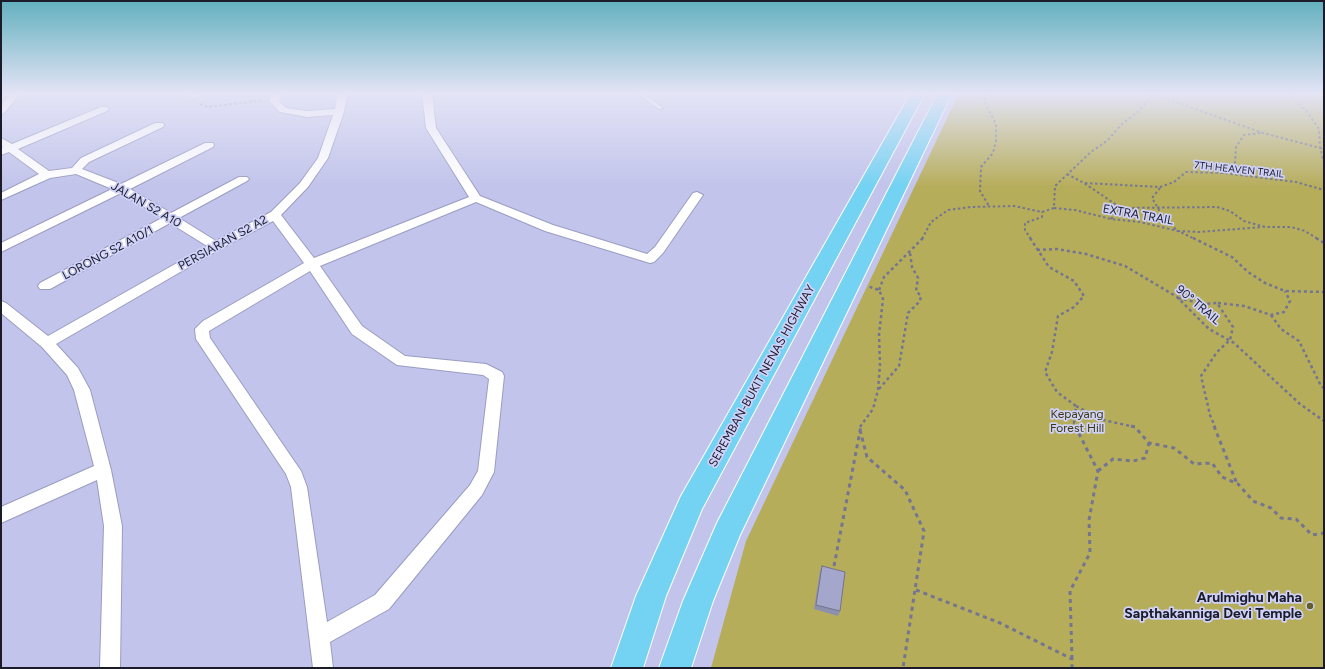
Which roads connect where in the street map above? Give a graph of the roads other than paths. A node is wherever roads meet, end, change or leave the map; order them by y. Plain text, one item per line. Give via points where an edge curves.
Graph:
1 (68, 124) edge
2 (335, 124) edge
3 (431, 124) edge
4 (901, 124) edge
5 (929, 124) edge
6 (159, 125) dead end
7 (1, 141) edge
8 (208, 145) dead end
9 (6, 150) edge
10 (78, 171) junction
11 (47, 175) junction
12 (243, 179) dead end
13 (121, 188) junction
14 (697, 195) dead end
15 (1, 197) edge
16 (476, 198) junction
17 (275, 215) junction
18 (171, 219) junction
19 (216, 246) junction
20 (1, 248) edge
21 (312, 264) junction
22 (45, 286) dead end
23 (1, 306) edge
24 (47, 343) junction
25 (103, 470) junction
26 (1, 515) edge
27 (320, 637) junction
28 (110, 668) edge
29 (323, 668) edge
30 (627, 668) edge
31 (676, 668) edge

1 - 9 street
2 - 17 street, PERSIARAN S2 A2 via 323,158 304,186
3 - 16 street
4 - 30 highway, SEREMBAN-BUKIT NENAS HIGHWAY via 691,504 652,596
5 - 31 highway via 727,532 698,601
6 - 10 street via 85,160 77,168
7 - 9 street
8 - 13 street
9 - 11 street
10 - 11 street, JALAN S2 A10
10 - 13 street, JALAN S2 A10
11 - 15 street, JALAN S2 A10
12 - 18 street, LORONG S2 A10/1
13 - 18 street, JALAN S2 A10
13 - 20 street
14 - 16 street via 650,259 549,228
16 - 21 street
17 - 19 street, PERSIARAN S2 A2
17 - 21 street
18 - 19 street, JALAN S2 A10
18 - 22 street, LORONG S2 A10/1
19 - 24 street, PERSIARAN S2 A2
21 - 27 street via 208,324 202,330 203,339 293,471 299,487
21 - 27 street via 357,330 402,361 486,370 497,376 486,472 476,490 382,602
23 - 24 street
24 - 25 street via 72,372 82,390
25 - 26 street
25 - 28 street via 113,526
27 - 29 street

